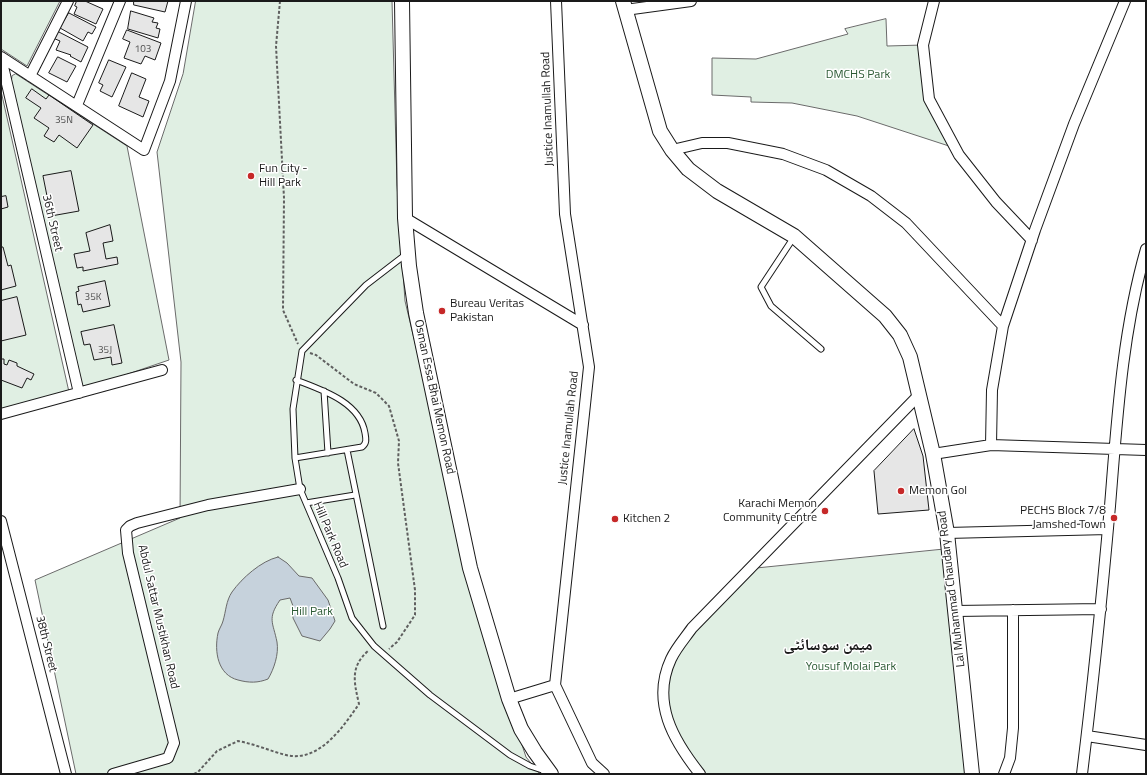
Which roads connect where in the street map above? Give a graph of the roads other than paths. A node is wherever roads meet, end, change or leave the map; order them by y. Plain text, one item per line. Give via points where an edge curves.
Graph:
1 (68, 1) edge
2 (120, 1) edge
3 (186, 1) edge
4 (402, 1) edge
5 (556, 1) edge
6 (691, 1) edge
7 (934, 1) edge
8 (1125, 1) edge
9 (624, 6) edge
10 (1, 58) edge
11 (30, 76) junction
12 (77, 105) junction
13 (672, 150) junction
14 (405, 218) junction
15 (794, 236) junction
16 (1032, 240) junction
17 (1146, 249) edge
18 (408, 253) junction
19 (583, 325) junction
20 (1004, 326) junction
21 (821, 349) dead end
22 (162, 370) dead end
23 (296, 380) junction
24 (324, 391) junction
25 (79, 393) junction
26 (918, 396) junction
27 (1, 414) edge
28 (991, 445) junction
29 (1115, 449) junction
30 (347, 450) junction
31 (1146, 450) edge
32 (328, 453) junction
33 (933, 454) junction
34 (295, 458) junction
35 (300, 489) junction
36 (355, 495) junction
37 (306, 503) junction
38 (1, 521) edge
39 (1108, 529) junction
40 (947, 532) junction
41 (1101, 609) junction
42 (1013, 610) junction
43 (955, 611) junction
44 (382, 626) dead end
45 (555, 686) junction
46 (509, 699) junction
47 (1087, 736) junction
48 (1146, 745) edge
49 (550, 773) edge
50 (66, 774) edge
51 (113, 774) edge
52 (604, 774) edge
53 (700, 774) edge
54 (972, 774) edge
55 (1004, 774) edge
56 (1082, 774) edge

1 - 11 street
2 - 12 street
3 - 12 street via 170,81 144,150
4 - 14 street, Osman Essa Bhai Memon Road
5 - 19 street, Justice Inamullah Road via 565,214
6 - 9 street
7 - 16 street via 923,45 929,99 959,155 996,202
8 - 16 street via 1074,124
9 - 13 street, Lal Muhammad Chaudary Road via 660,131
10 - 11 street
10 - 25 street, 36th Street
11 - 12 street
13 - 15 street, Lal Muhammad Chaudary Road via 688,169 717,191
13 - 20 street via 702,144 728,143 783,154 826,170 871,196 906,223
14 - 18 street, Osman Essa Bhai Memon Road
14 - 19 street
15 - 21 lane via 761,287 771,306
15 - 26 street, Lal Muhammad Chaudary Road via 885,316 900,334 910,357
16 - 20 street
17 - 29 street via 1137,280 1126,344
18 - 23 lane, Hill Park Road via 366,285 302,351
18 - 46 street, Osman Essa Bhai Memon Road via 418,320 470,568
19 - 45 street, Justice Inamullah Road via 589,367
20 - 28 street via 992,390
22 - 25 street
23 - 24 lane
23 - 34 lane, Hill Park Road via 293,409
24 - 30 lane via 341,400 361,419 366,444
24 - 32 lane
25 - 27 street
26 - 33 street, Lal Muhammad Chaudary Road
26 - 53 street via 692,628 671,659 662,686 663,707 673,734
28 - 29 street
28 - 33 street
29 - 31 street
29 - 39 street
30 - 32 lane
30 - 36 lane
32 - 34 lane
33 - 40 street, Lal Muhammad Chaudary Road
34 - 35 lane, Hill Park Road
35 - 37 lane, Hill Park Road
35 - 51 street, Abdul Sattar Mustikhan Road via 208,505 138,523 126,530 128,553 174,743 168,758
36 - 37 lane
36 - 44 lane
37 - 49 lane, Hill Park Road via 352,618 374,646 430,695 510,755
38 - 50 street, 38th Street
39 - 40 street
39 - 41 street
40 - 43 street, Lal Muhammad Chaudary Road
41 - 42 street
41 - 47 street
42 - 43 street
42 - 55 street via 1013,728 1010,758
43 - 54 street, Lal Muhammad Chaudary Road
45 - 46 street
45 - 52 street via 592,763
46 - 49 street, Osman Essa Bhai Memon Road via 521,729
47 - 48 street
47 - 56 street

